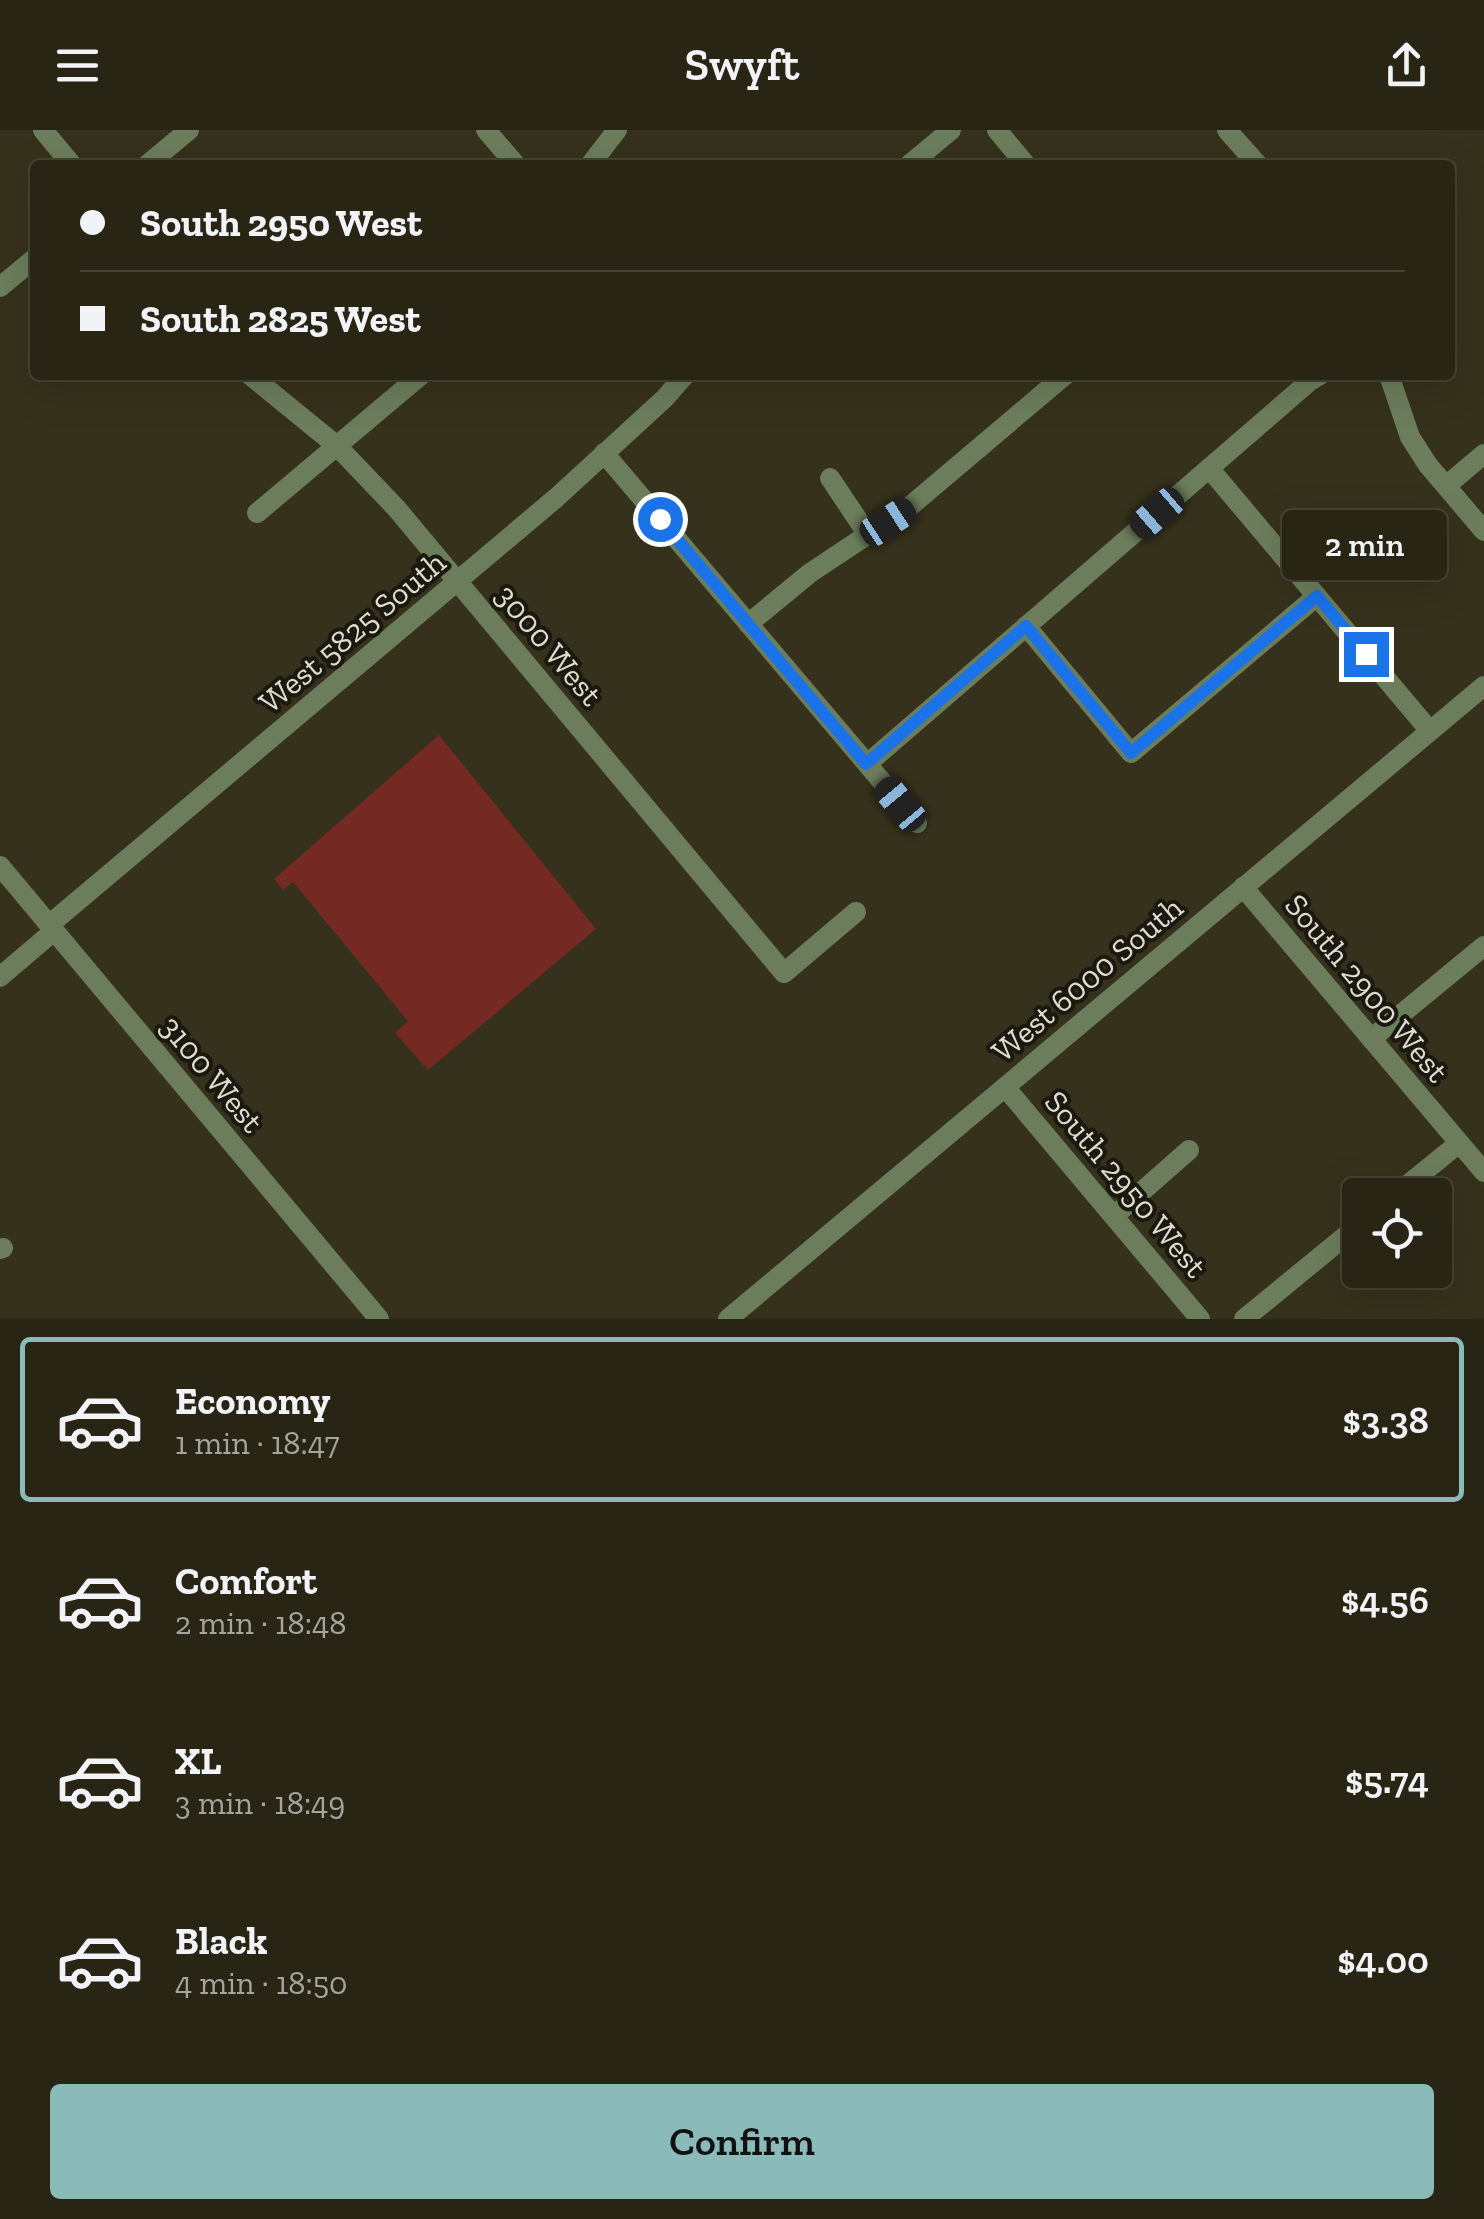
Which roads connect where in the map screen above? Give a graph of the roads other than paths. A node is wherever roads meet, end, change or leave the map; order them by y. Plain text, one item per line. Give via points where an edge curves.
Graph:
1 (43, 130) edge
2 (188, 130) edge
3 (486, 130) edge
4 (617, 130) edge
5 (951, 130) edge
6 (997, 130) edge
7 (1226, 130) edge
8 (68, 160) edge
9 (152, 160) edge
10 (512, 160) edge
11 (594, 160) edge
12 (915, 160) edge
13 (1022, 160) edge
14 (1253, 160) edge
15 (30, 262) edge
16 (0, 287) edge
17 (256, 380) edge
18 (414, 380) edge
19 (681, 380) edge
20 (1059, 380) edge
21 (1312, 380) edge
22 (1392, 380) edge
23 (337, 446) junction
24 (604, 453) junction
25 (1484, 454) edge
26 (1209, 468) junction
27 (830, 478) dead end
28 (1446, 486) junction
29 (257, 513) dead end
30 (1484, 530) edge
31 (868, 535) junction
32 (458, 582) junction
33 (1317, 596) junction
34 (748, 624) junction
35 (1026, 626) junction
36 (1484, 686) edge
37 (1430, 731) junction
38 (866, 764) junction
39 (917, 823) dead end
40 (0, 866) edge
41 (1243, 887) junction
42 (856, 912) dead end
43 (52, 928) junction
44 (1484, 946) edge
45 (0, 977) edge
46 (1371, 1040) junction
47 (1005, 1087) junction
48 (1458, 1144) junction
49 (1188, 1150) dead end
50 (1484, 1172) edge
51 (1416, 1178) edge
52 (1114, 1216) junction
53 (1342, 1239) edge
54 (379, 1319) edge
55 (728, 1319) edge
56 (1200, 1319) edge
57 (1244, 1319) edge

1 - 8 street
2 - 9 street
3 - 10 street
4 - 11 street
5 - 12 street
6 - 13 street
7 - 14 street
15 - 16 street
17 - 23 street, 3000 West
18 - 23 street
19 - 24 street, West 5825 South
20 - 31 street
21 - 26 street
22 - 28 street via 1410,437
23 - 29 street
23 - 32 street, 3000 West
24 - 32 street, West 5825 South
24 - 34 street
25 - 28 street
26 - 33 street
26 - 35 street
27 - 31 street
28 - 30 street
31 - 34 street
32 - 42 street, 3000 West via 784,973
32 - 43 street, West 5825 South
33 - 35 street via 1131,753
33 - 37 street
34 - 38 street
35 - 38 street
36 - 37 street, West 6000 South
37 - 41 street, West 6000 South
38 - 39 street
40 - 43 street, 3100 West
41 - 46 street, South 2900 West
41 - 47 street, West 6000 South
43 - 45 street, West 5825 South
43 - 54 street, 3100 West
44 - 46 street
46 - 48 street, South 2900 West
47 - 52 street, South 2950 West
47 - 55 street, West 6000 South
48 - 50 street, South 2900 West
48 - 51 street
49 - 52 street
52 - 56 street, South 2950 West
53 - 57 street

